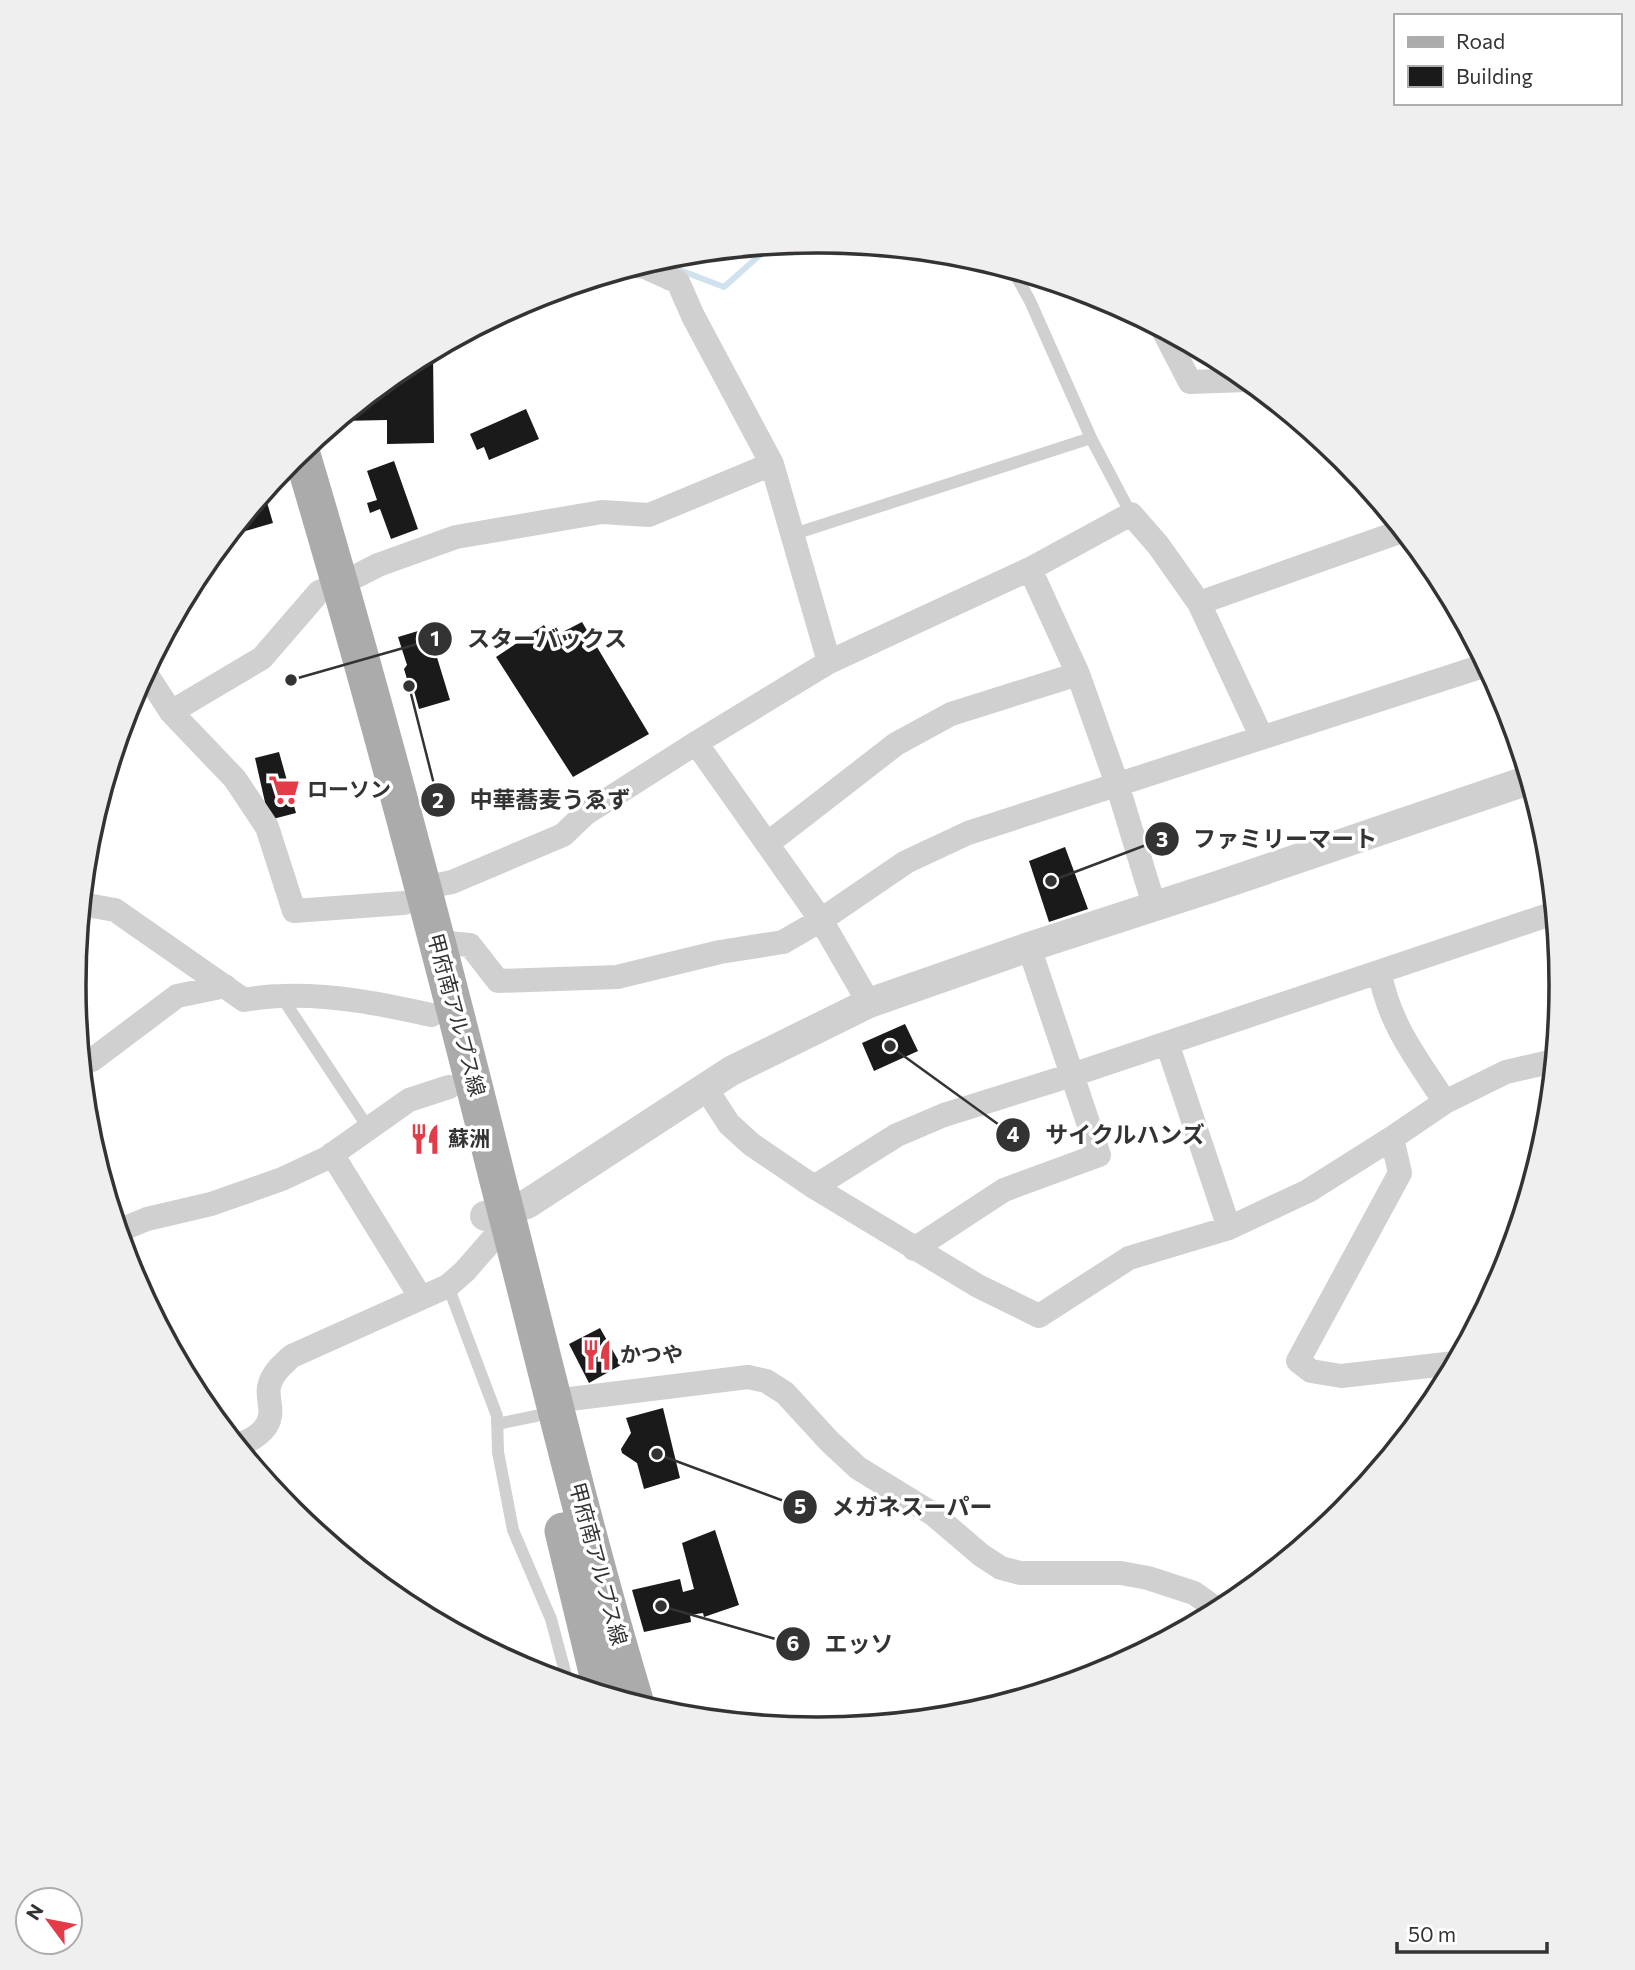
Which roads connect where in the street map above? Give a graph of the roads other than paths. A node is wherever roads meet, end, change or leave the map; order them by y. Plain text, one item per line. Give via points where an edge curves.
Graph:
1 (655, 272) edge
2 (1019, 282) edge
3 (1171, 344) edge
4 (1229, 381) edge
5 (1091, 438) junction
6 (305, 464) edge
7 (772, 464) junction
8 (289, 480) edge
9 (1131, 514) junction
10 (1393, 534) edge
11 (791, 535) junction
12 (1030, 569) junction
13 (330, 588) junction
14 (1199, 603) junction
15 (829, 662) junction
16 (1477, 668) edge
17 (1078, 674) junction
18 (152, 682) edge
19 (172, 712) junction
20 (1262, 738) junction
21 (696, 743) junction
22 (1520, 783) edge
23 (1117, 785) junction
24 (766, 844) junction
25 (413, 895) junction
26 (1154, 905) junction
27 (90, 906) edge
28 (1546, 916) edge
29 (821, 920) junction
30 (437, 942) junction
31 (1029, 947) junction
32 (1380, 972) junction
33 (225, 986) junction
34 (281, 996) junction
35 (869, 1003) junction
36 (431, 1016) junction
37 (1167, 1043) junction
38 (90, 1060) edge
39 (1545, 1063) edge
40 (1072, 1075) junction
41 (449, 1087) junction
42 (705, 1087) junction
43 (1445, 1102) junction
44 (369, 1129) junction
45 (1392, 1138) junction
46 (332, 1154) junction
47 (814, 1187) junction
48 (494, 1222) junction
49 (128, 1227) edge
50 (1229, 1228) junction
51 (914, 1249) junction
52 (448, 1286) junction
53 (421, 1298) junction
54 (1440, 1370) edge
55 (545, 1409) junction
56 (497, 1424) junction
57 (246, 1441) edge
58 (1208, 1603) edge
59 (565, 1672) edge
60 (600, 1684) edge
61 (633, 1693) edge

1 - 7 street via 678,282
2 - 5 lane
3 - 4 street via 1190,382
5 - 9 lane
5 - 11 lane
6 - 13 main road, 甲府南アルプス線
7 - 11 street
7 - 13 street via 649,515 602,512 456,537
8 - 13 main road, 甲府南アルプス線
9 - 12 street
9 - 14 street
10 - 14 street
11 - 15 street
12 - 15 street
12 - 17 street
13 - 19 street via 262,658
13 - 25 main road, 甲府南アルプス線
14 - 20 street
15 - 21 street
16 - 20 street
17 - 23 street
17 - 24 street via 951,714 897,744
18 - 19 street
19 - 25 street via 235,779 267,827 294,911
20 - 23 street
21 - 24 street
21 - 25 street via 585,814 563,835
22 - 26 street
23 - 26 street
23 - 29 street via 968,833 906,862
24 - 29 street
25 - 30 main road, 甲府南アルプス線
25 - 36 main road, 甲府南アルプス線
26 - 31 street
27 - 33 street via 115,910
28 - 32 street
29 - 30 street via 783,942 617,977 498,981 470,945
29 - 35 street
30 - 48 main road, 甲府南アルプス線
31 - 35 street
31 - 40 street
32 - 37 street
32 - 43 street via 1396,1025
33 - 34 street via 244,1000
33 - 38 street via 177,996
34 - 36 street via 377,1003
34 - 44 lane
35 - 42 street
36 - 41 main road, 甲府南アルプス線
37 - 40 street
37 - 50 street
39 - 43 street via 1506,1072
40 - 47 street via 944,1115 897,1135
40 - 51 street via 1099,1155 1004,1190
41 - 44 street via 409,1100
41 - 48 main road, 甲府南アルプス線
42 - 47 street via 729,1124
42 - 48 street
43 - 45 street
44 - 46 street
45 - 50 street via 1308,1191
45 - 54 street via 1400,1173 1298,1361 1311,1371 1341,1376
46 - 49 street via 282,1179 211,1205
46 - 53 street
47 - 51 street
48 - 52 street via 465,1271
48 - 55 main road, 甲府南アルプス線
50 - 51 street via 1129,1258 1039,1316
52 - 53 street
52 - 56 lane
53 - 57 street via 292,1356 274,1373 268,1389 270,1417 263,1431
55 - 56 lane
55 - 58 street via 748,1377 766,1381 785,1394 858,1468 933,1514 1001,1568 1020,1573 1121,1573 1194,1592
55 - 60 main road, 甲府南アルプス線
55 - 61 main road, 甲府南アルプス線
56 - 59 lane via 513,1530 551,1619

